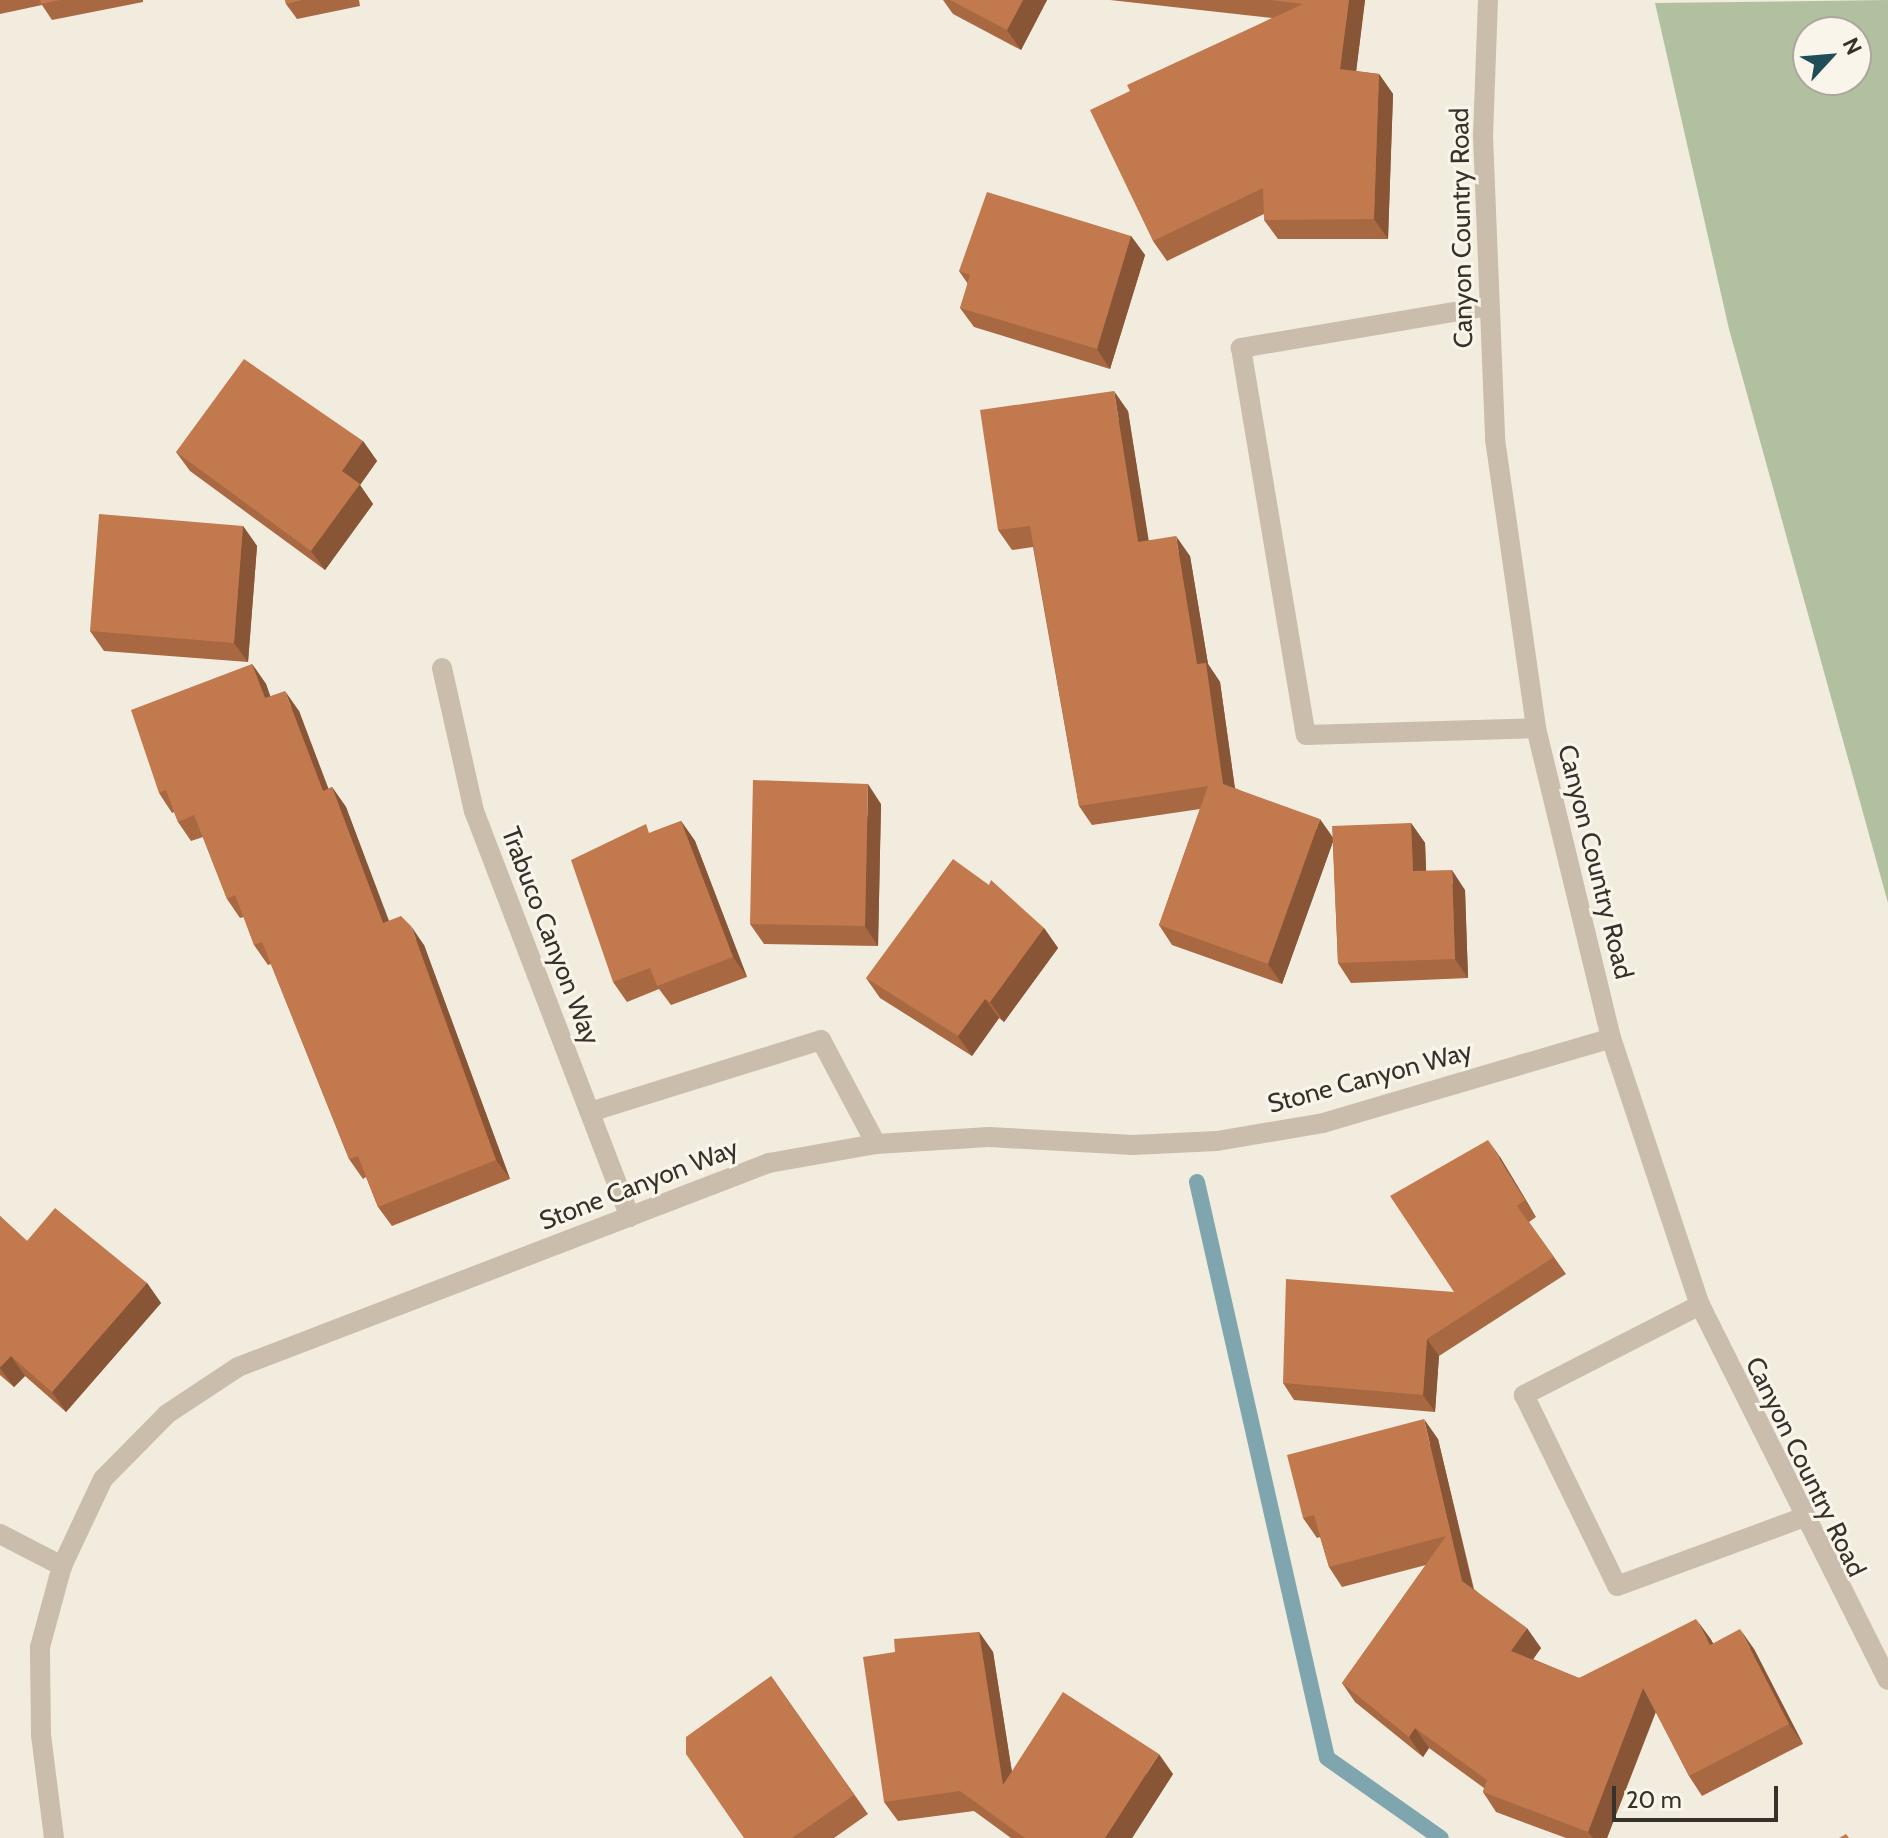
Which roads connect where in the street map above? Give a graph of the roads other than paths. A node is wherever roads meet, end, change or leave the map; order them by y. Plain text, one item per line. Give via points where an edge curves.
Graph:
1 (1488, 0) edge
2 (1489, 306) junction
3 (442, 668) dead end
4 (1536, 728) junction
5 (1611, 1038) junction
6 (590, 1112) junction
7 (876, 1144) junction
8 (630, 1217) junction
9 (1700, 1305) junction
10 (1802, 1518) junction
11 (0, 1534) edge
12 (62, 1566) junction
13 (1888, 1680) edge
14 (54, 1838) edge

1 - 2 street, Canyon Country Road
2 - 4 street, Canyon Country Road via 1495,439
2 - 4 street via 1241,348 1306,735
3 - 6 street, Trabuco Canyon Way via 474,811
4 - 5 street, Canyon Country Road
5 - 7 street, Stone Canyon Way via 1323,1123 1217,1141
5 - 9 street, Canyon Country Road
6 - 7 street via 821,1040
6 - 8 street, Trabuco Canyon Way
7 - 8 street, Stone Canyon Way via 769,1163
8 - 12 street, Stone Canyon Way via 238,1367 167,1414 103,1479
9 - 10 street, Canyon Country Road
9 - 10 street via 1524,1395 1617,1586
10 - 13 street, Canyon Country Road
11 - 12 street
12 - 14 street, Stone Canyon Way via 40,1647 41,1735

